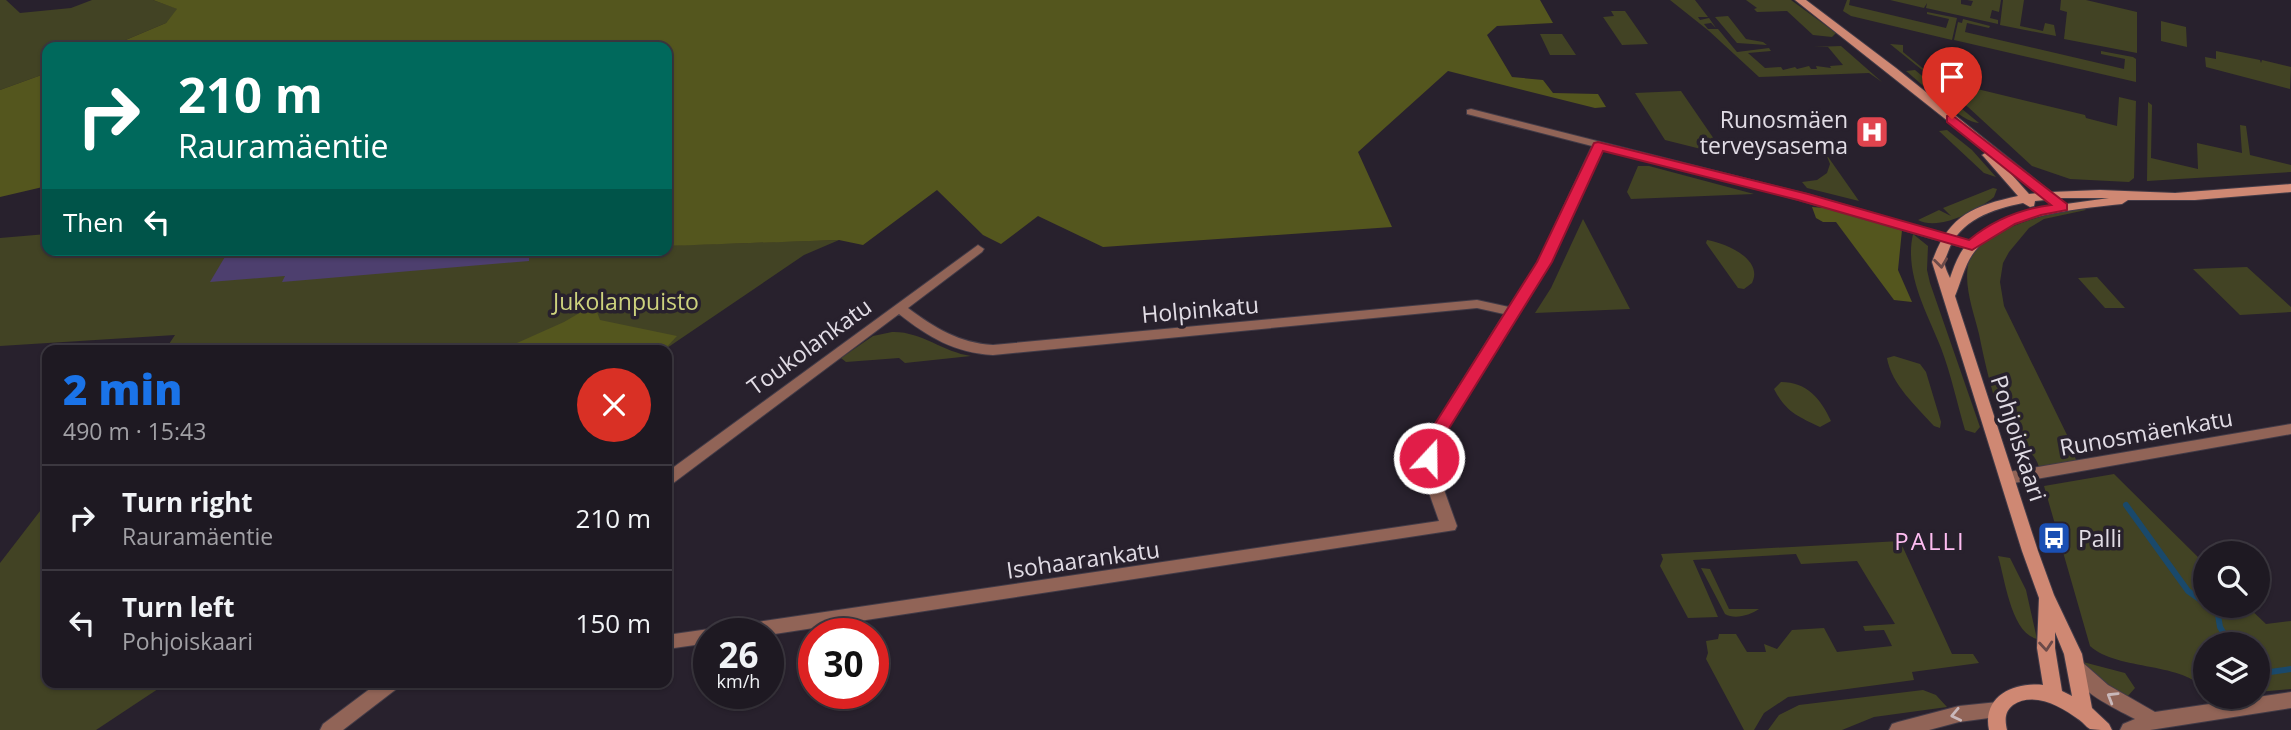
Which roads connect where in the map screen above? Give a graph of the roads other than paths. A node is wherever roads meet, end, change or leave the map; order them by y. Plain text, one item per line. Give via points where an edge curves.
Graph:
1 (1800, 0) edge
2 (1471, 112) dead end
3 (1972, 135) junction
4 (1598, 146) junction
5 (2291, 188) edge
6 (2047, 194) junction
7 (2136, 197) junction
8 (2024, 198) junction
9 (2062, 207) junction
10 (2039, 211) junction
11 (1945, 237) junction
12 (1972, 246) junction
13 (978, 249) dead end
14 (1949, 296) junction
15 (901, 309) junction
16 (1514, 312) junction
17 (2291, 429) edge
18 (672, 476) edge
19 (2008, 478) junction
20 (2046, 595) junction
21 (784, 625) edge
22 (693, 638) edge
23 (672, 641) edge
24 (2076, 667) junction
25 (385, 688) edge
26 (2054, 697) junction
27 (2291, 701) edge
28 (1998, 710) junction
29 (2084, 712) junction
30 (2154, 720) junction
31 (1916, 729) edge
32 (329, 730) edge
33 (1998, 730) edge
34 (2104, 730) edge
35 (2129, 730) edge

1 - 3 street
2 - 4 street via 1527,133
3 - 6 street
3 - 8 street
4 - 11 street
4 - 16 street via 1545,262
5 - 7 street
6 - 7 street
6 - 8 street
6 - 9 street
7 - 9 street
8 - 10 street
8 - 11 street via 1963,221
9 - 10 street
10 - 12 street via 1987,233
11 - 12 street
11 -> 14 street, Pohjoiskaari via 1938,262
12 - 14 street
13 - 15 street, Toukolankatu
14 - 19 street, Pohjoiskaari
15 - 16 street, Holpinkatu via 947,342 978,350 1477,304
15 - 18 street, Toukolankatu
16 - 21 street, Isohaarankatu via 1429,446 1430,473 1449,526
17 - 19 street, Runosmäenkatu
19 - 20 street, Pohjoiskaari
20 - 24 street, Pohjoiskaari
20 -> 26 street, Pohjoiskaari via 2046,648
22 - 23 street
24 - 29 street, Pohjoiskaari
30 -> 24 street via 2105,693
25 - 32 street
26 - 28 street via 2018,694
26 - 29 street
27 - 30 street
28 -> 31 street via 1959,713
28 - 33 street
29 - 34 street
30 - 35 street

